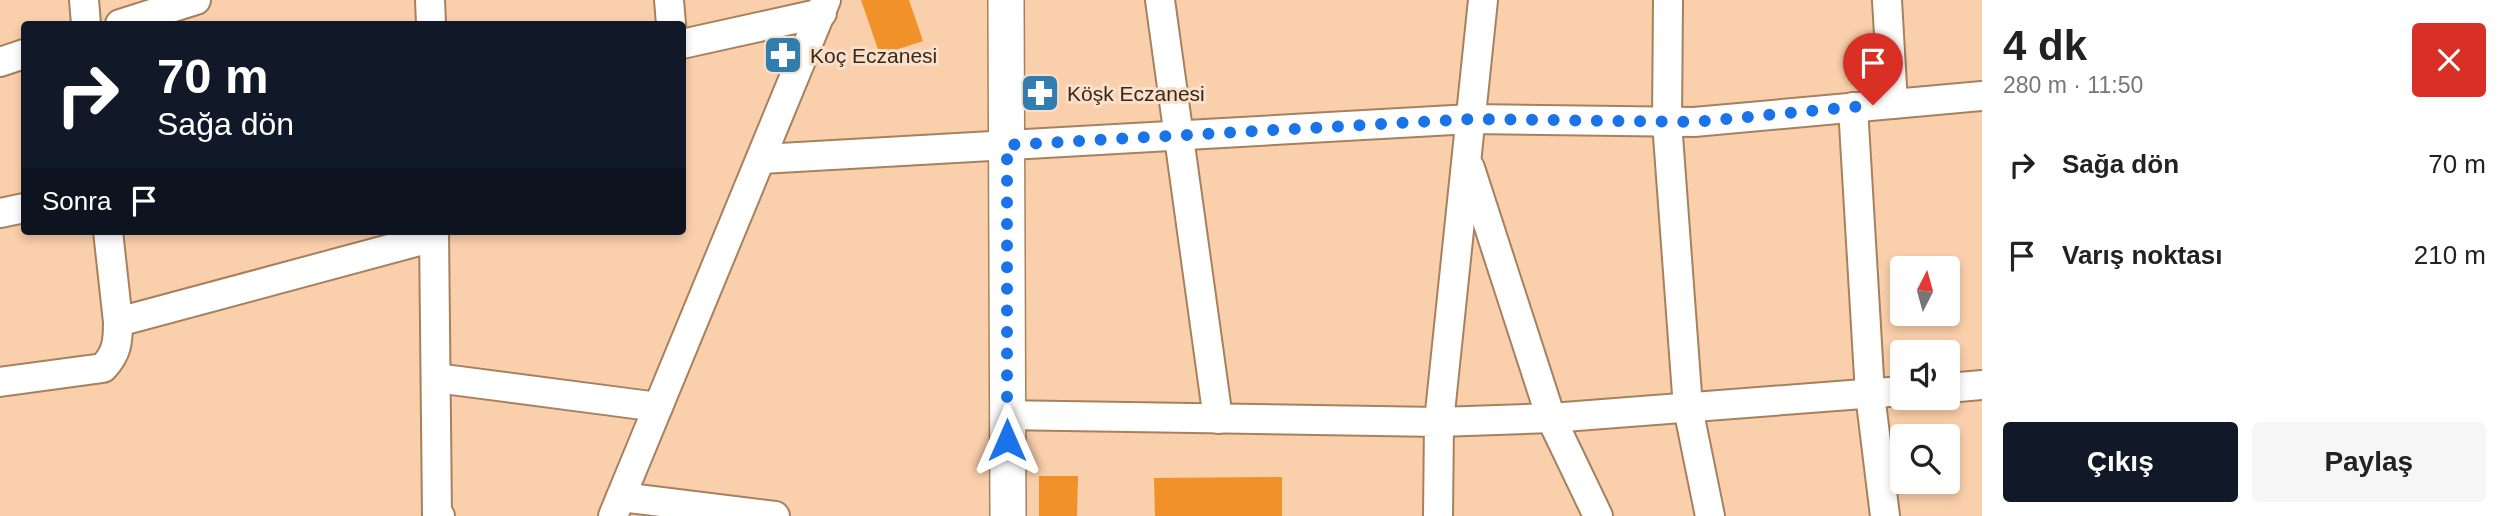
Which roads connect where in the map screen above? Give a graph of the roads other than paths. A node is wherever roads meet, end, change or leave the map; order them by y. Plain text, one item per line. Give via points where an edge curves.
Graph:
1 (84, 0) edge
2 (196, 0) edge
3 (430, 0) edge
4 (669, 0) edge
5 (1006, 0) edge
6 (1160, 0) edge
7 (1483, 0) edge
8 (1668, 0) edge
9 (1887, 0) edge
10 (824, 6) edge
11 (86, 21) edge
12 (130, 21) edge
13 (431, 21) edge
14 (671, 21) edge
15 (686, 43) edge
16 (21, 55) edge
17 (0, 62) edge
18 (1982, 96) edge
19 (1893, 104) junction
20 (1853, 107) junction
21 (1471, 119) junction
22 (1667, 122) junction
23 (1179, 135) junction
24 (1007, 145) junction
25 (1467, 156) junction
26 (761, 159) junction
27 (21, 209) edge
28 (0, 213) edge
29 (108, 235) edge
30 (430, 235) edge
31 (434, 235) edge
32 (118, 322) junction
33 (436, 378) junction
34 (0, 382) edge
35 (1982, 385) edge
36 (1960, 387) edge
37 (1890, 392) edge
38 (1870, 394) junction
39 (658, 407) junction
40 (1688, 408) junction
41 (1007, 415) junction
42 (1551, 418) junction
43 (1218, 419) junction
44 (1439, 422) junction
45 (617, 507) edge
46 (440, 516) edge
47 (775, 516) edge
48 (1008, 516) edge
49 (1438, 516) edge
50 (1598, 516) edge
51 (1710, 516) edge
52 (1885, 516) edge

1 - 11 street
2 - 12 street
3 - 13 street
4 - 14 street
5 - 24 street
6 - 23 street
7 - 21 street
8 - 22 street
9 - 19 street
10 - 15 street
10 - 26 street
16 - 17 street
18 - 19 street
19 - 20 street
20 - 22 street
20 - 38 street
21 - 22 street
21 - 23 street
21 - 25 street
22 - 40 street
23 - 24 street
23 - 43 street
24 - 26 street
24 - 41 street
25 - 42 street
25 - 44 street
26 - 39 street
27 - 28 street
29 - 32 street
30 - 32 street
31 - 33 street
32 - 34 street via 114,356 103,368
33 - 39 street
33 - 46 street
35 - 36 street
37 - 38 street
38 - 40 street
38 - 52 street
39 - 45 street
40 - 42 street
40 - 51 street
41 - 43 street
41 - 48 street
42 - 44 street
42 - 50 street
43 - 44 street
44 - 49 street
45 - 47 street

